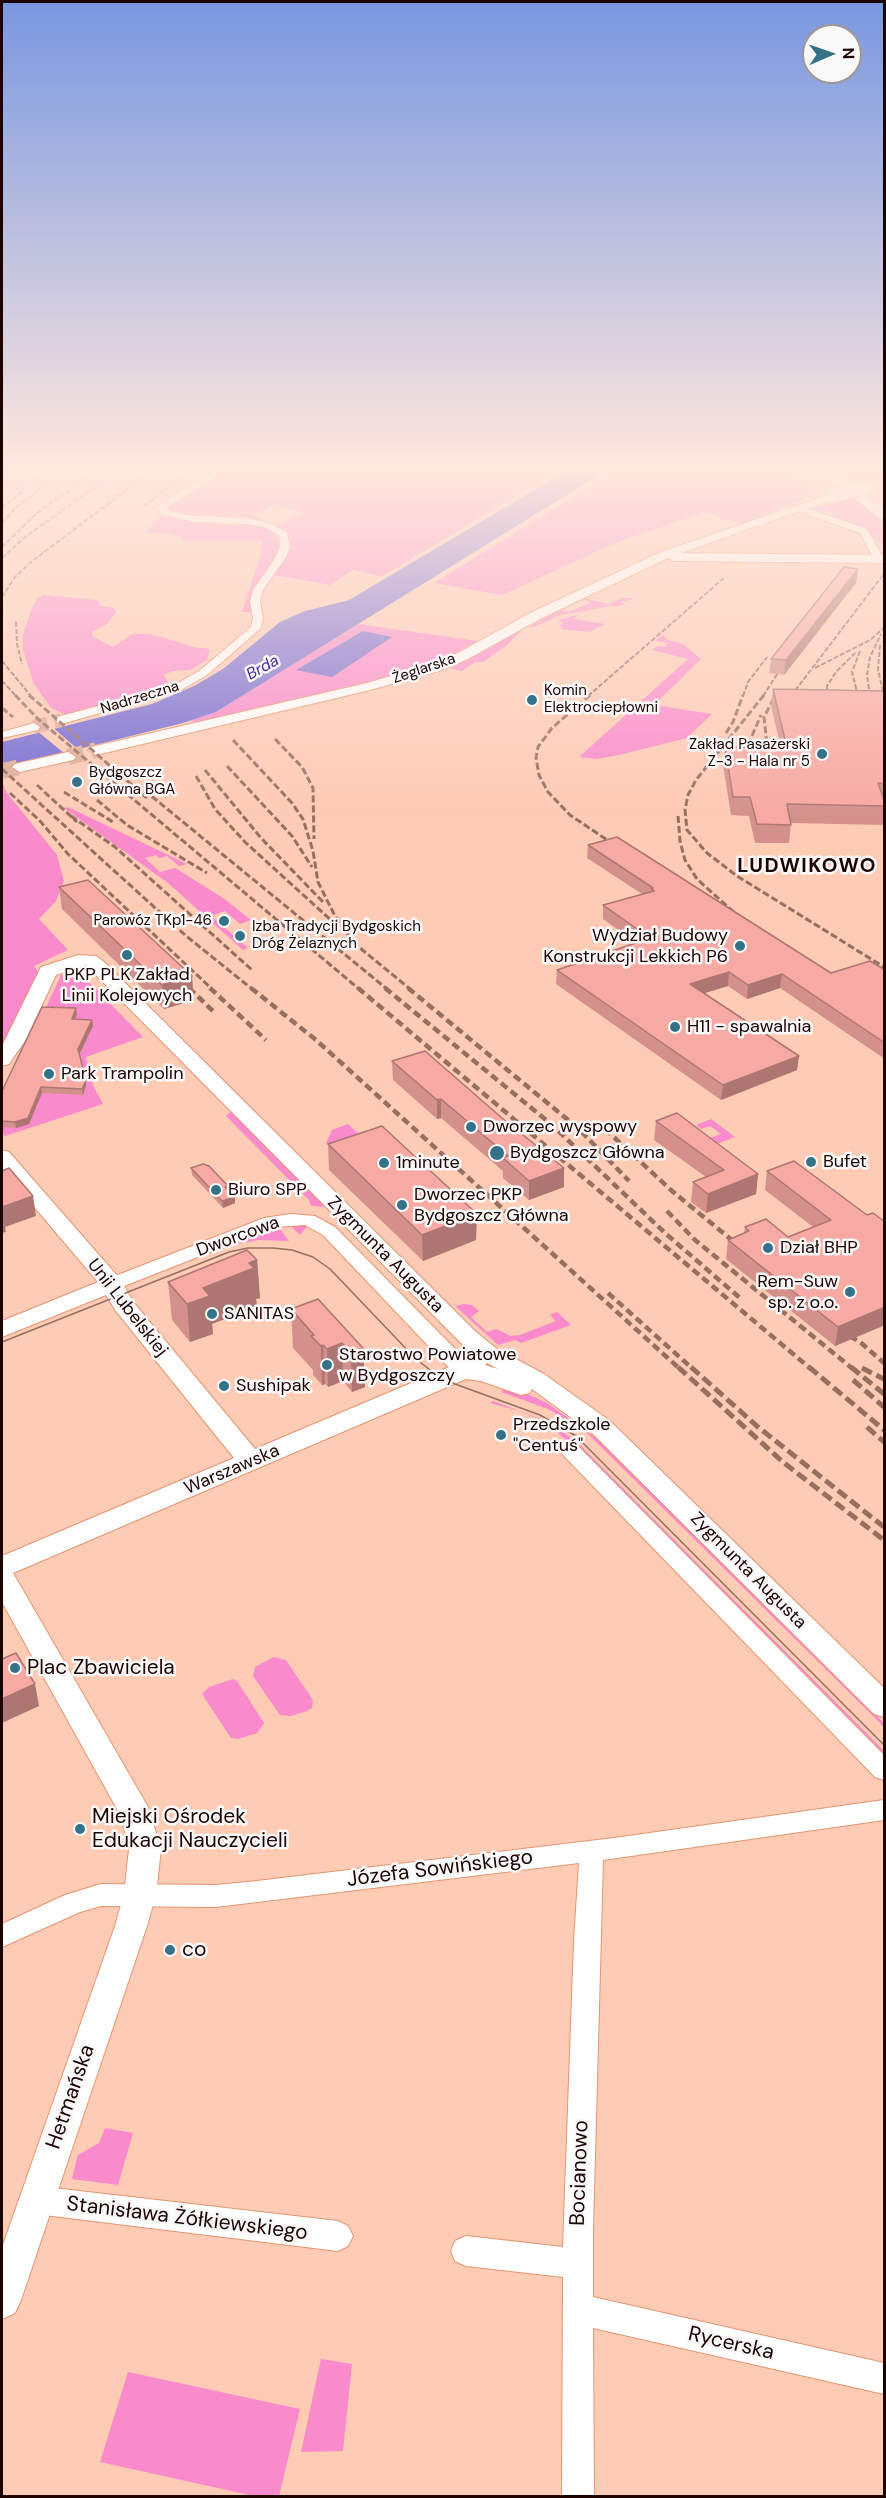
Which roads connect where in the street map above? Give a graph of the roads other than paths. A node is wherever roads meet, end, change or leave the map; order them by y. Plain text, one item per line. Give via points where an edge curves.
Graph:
1 (260, 587) edge
2 (598, 587) edge
3 (61, 720) tunnel mouth
4 (34, 728) tunnel mouth
5 (2, 735) edge
6 (96, 750) tunnel mouth
7 (68, 757) tunnel mouth
8 (20, 767) tunnel mouth
9 (4, 1054) edge
10 (2, 1156) edge
11 (112, 1284) junction
12 (2, 1330) edge
13 (478, 1346) junction
14 (463, 1371) junction
15 (554, 1394) junction
16 (570, 1450) dead end
17 (251, 1462) junction
18 (2, 1567) edge
19 (2, 1578) edge
20 (885, 1706) edge
21 (885, 1770) edge
22 (885, 1810) edge
23 (588, 1852) junction
24 (140, 1894) junction
25 (2, 1936) edge
26 (36, 2200) junction
27 (338, 2236) dead end
28 (466, 2251) dead end
29 (577, 2264) junction
30 (2, 2300) edge
31 (577, 2309) junction
32 (885, 2379) edge
33 (578, 2496) edge

1 - 3 street, Nadrzeczna via 255,601 256,628 203,673 177,688
2 - 6 street, Żeglarska via 437,667 360,689
4 - 5 street
7 - 8 street
9 - 13 street, Zygmunta Augusta via 46,973 65,963 90,960
10 - 11 street, Unii Lubelskiej
11 - 12 street, Dworcowa
11 - 14 street, Dworcowa via 270,1222 309,1220 336,1237
11 - 17 street, Unii Lubelskiej via 124,1306
13 - 14 street via 476,1360
13 - 15 street, Zygmunta Augusta
14 - 15 street, Zygmunta Augusta via 484,1372 531,1391
14 - 17 street, Warszawska
15 - 20 street, Zygmunta Augusta via 601,1427
16 - 21 street
17 - 18 street, Warszawska
19 - 24 street, Hetmańska via 137,1816 145,1849
22 - 23 street, Józefa Sowińskiego
23 - 24 street, Józefa Sowińskiego via 216,1896
23 - 29 street, Bocianowo via 592,1863
24 - 25 street, Józefa Sowińskiego via 89,1897
24 - 26 street, Hetmańska
26 - 27 street, Stanisława Żółkiewskiego
26 - 30 street, Hetmańska
28 - 29 street
29 - 31 street, Bocianowo
31 - 32 street, Rycerska
31 - 33 street, Bocianowo

